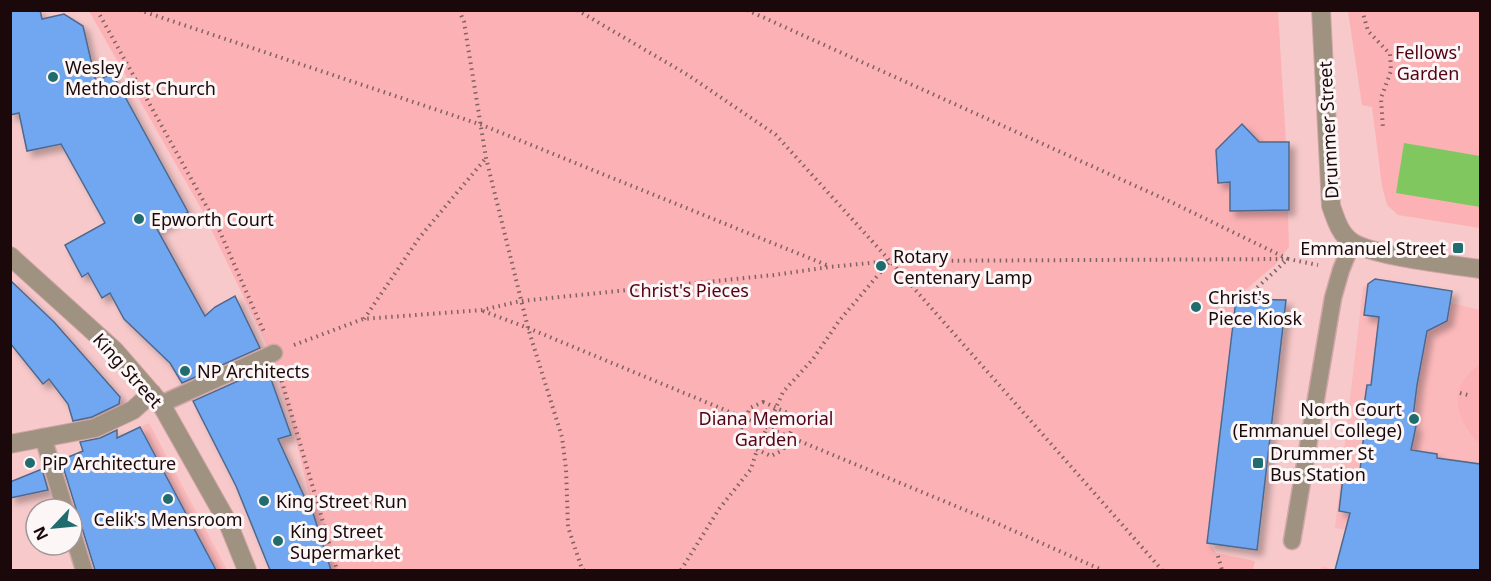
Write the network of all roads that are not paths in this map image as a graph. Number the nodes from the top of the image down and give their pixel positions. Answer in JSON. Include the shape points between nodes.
{"nodes":[{"id":1,"x":1320,"y":10,"type":"edge"},
{"id":2,"x":1352,"y":243,"type":"junction"},
{"id":3,"x":10,"y":256,"type":"edge"},
{"id":4,"x":1480,"y":269,"type":"edge"},
{"id":5,"x":273,"y":353,"type":"road end"},
{"id":6,"x":156,"y":399,"type":"junction"},
{"id":7,"x":43,"y":437,"type":"junction"},
{"id":8,"x":10,"y":444,"type":"edge"},
{"id":9,"x":61,"y":497,"type":"edge"},
{"id":10,"x":1292,"y":541,"type":"dead end"},
{"id":11,"x":247,"y":570,"type":"edge"}],
"edges":[{"from":1,"to":2,"type":"street","name":"Drummer Street","via":[[1331,206],[1340,229]]},
{"from":2,"to":4,"type":"street","via":[[1375,251]]},
{"from":2,"to":10,"type":"lane","via":[[1333,298]]},
{"from":3,"to":6,"type":"street","name":"King Street","via":[[115,351]]},
{"from":5,"to":6,"type":"lane"},
{"from":6,"to":7,"type":"street","via":[[95,428]]},
{"from":6,"to":11,"type":"street","name":"King Street","via":[[228,523]]},
{"from":7,"to":8,"type":"street"},
{"from":7,"to":9,"type":"lane"}]}
